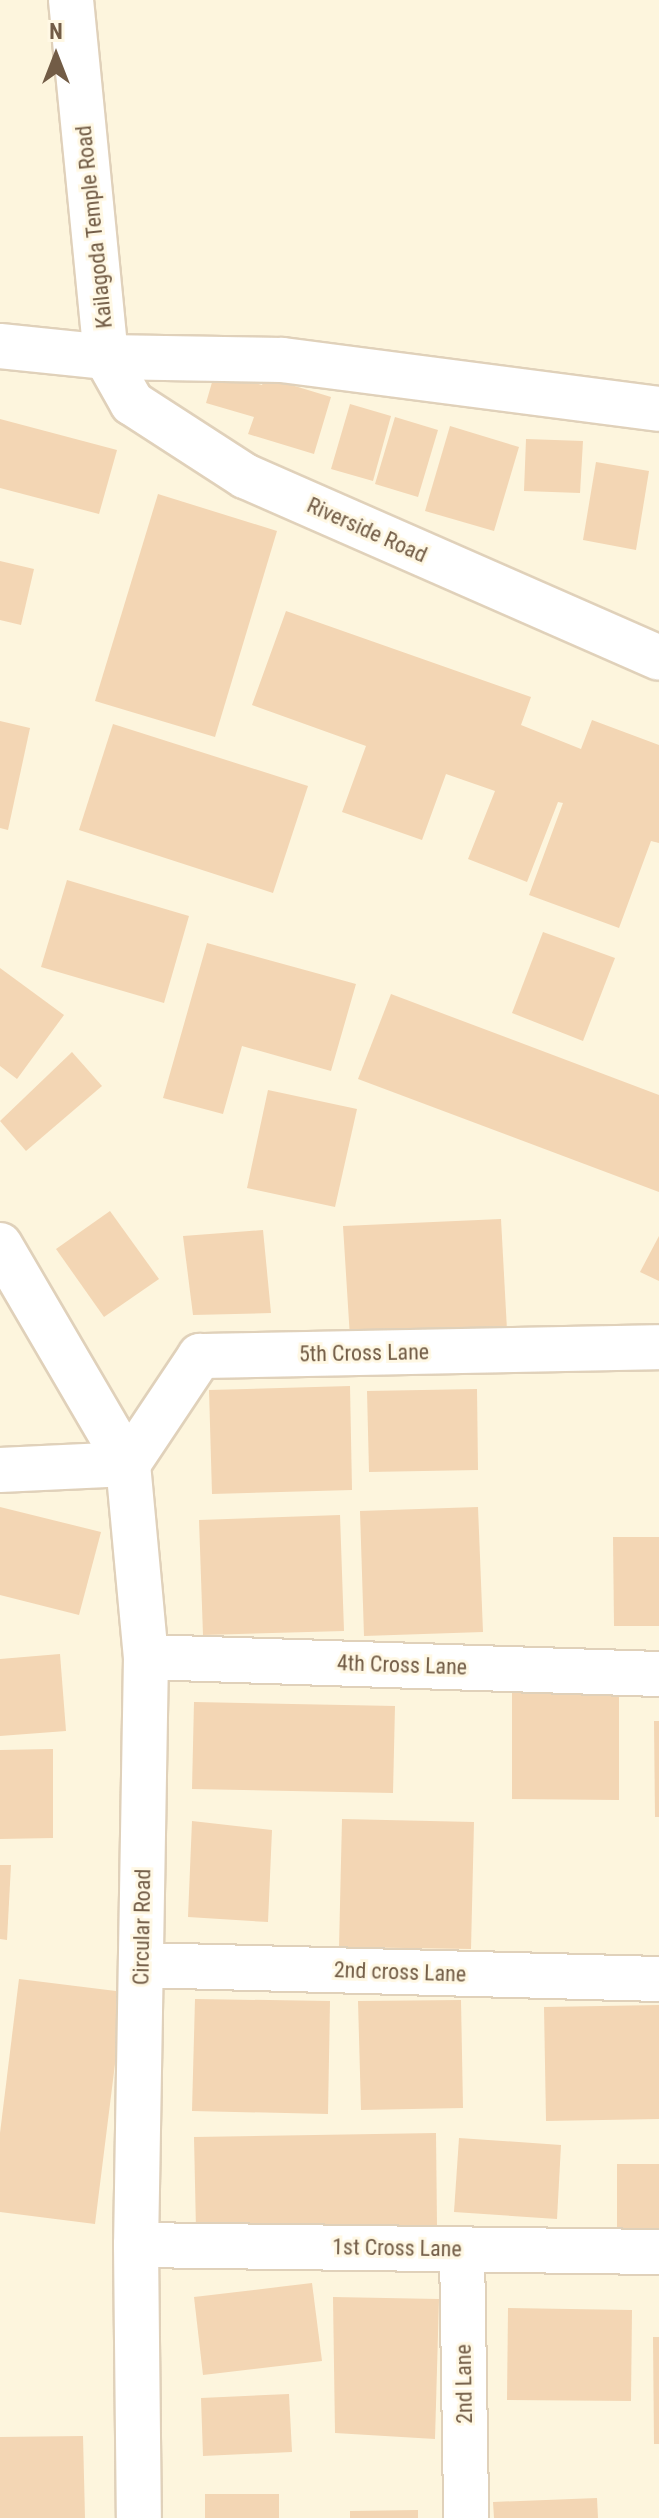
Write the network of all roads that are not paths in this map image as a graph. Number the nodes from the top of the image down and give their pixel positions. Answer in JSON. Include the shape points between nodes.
{"nodes":[{"id":1,"x":71,"y":0,"type":"edge"},
{"id":2,"x":0,"y":346,"type":"edge"},
{"id":3,"x":106,"y":357,"type":"junction"},
{"id":4,"x":659,"y":409,"type":"edge"},
{"id":5,"x":659,"y":658,"type":"edge"},
{"id":6,"x":0,"y":1245,"type":"edge"},
{"id":7,"x":659,"y":1347,"type":"edge"},
{"id":8,"x":128,"y":1464,"type":"junction"},
{"id":9,"x":0,"y":1470,"type":"edge"},
{"id":10,"x":146,"y":1657,"type":"junction"},
{"id":11,"x":659,"y":1674,"type":"edge"},
{"id":12,"x":142,"y":1965,"type":"junction"},
{"id":13,"x":659,"y":1979,"type":"edge"},
{"id":14,"x":136,"y":2245,"type":"junction"},
{"id":15,"x":462,"y":2250,"type":"junction"},
{"id":16,"x":659,"y":2252,"type":"edge"},
{"id":17,"x":139,"y":2518,"type":"edge"},
{"id":18,"x":466,"y":2518,"type":"edge"}],
"edges":[{"from":1,"to":3,"type":"street","name":"Kailagoda Temple Road"},
{"from":2,"to":3,"type":"street"},
{"from":3,"to":4,"type":"street","via":[[282,360]]},
{"from":3,"to":5,"type":"street","name":"Riverside Road","via":[[132,403],[245,476]]},
{"from":6,"to":8,"type":"street"},
{"from":7,"to":8,"type":"street","name":"5th Cross Lane","via":[[200,1356]]},
{"from":8,"to":9,"type":"street"},
{"from":8,"to":10,"type":"street","name":"Circular Road"},
{"from":10,"to":11,"type":"street","name":"4th Cross Lane"},
{"from":10,"to":12,"type":"street","name":"Circular Road"},
{"from":12,"to":13,"type":"street","name":"2nd cross Lane"},
{"from":12,"to":14,"type":"street","name":"Circular Road"},
{"from":14,"to":15,"type":"street","name":"1st Cross Lane"},
{"from":14,"to":17,"type":"street","name":"Circular Road"},
{"from":15,"to":16,"type":"street","name":"1st Cross Lane"},
{"from":15,"to":18,"type":"street","name":"2nd Lane"}]}
